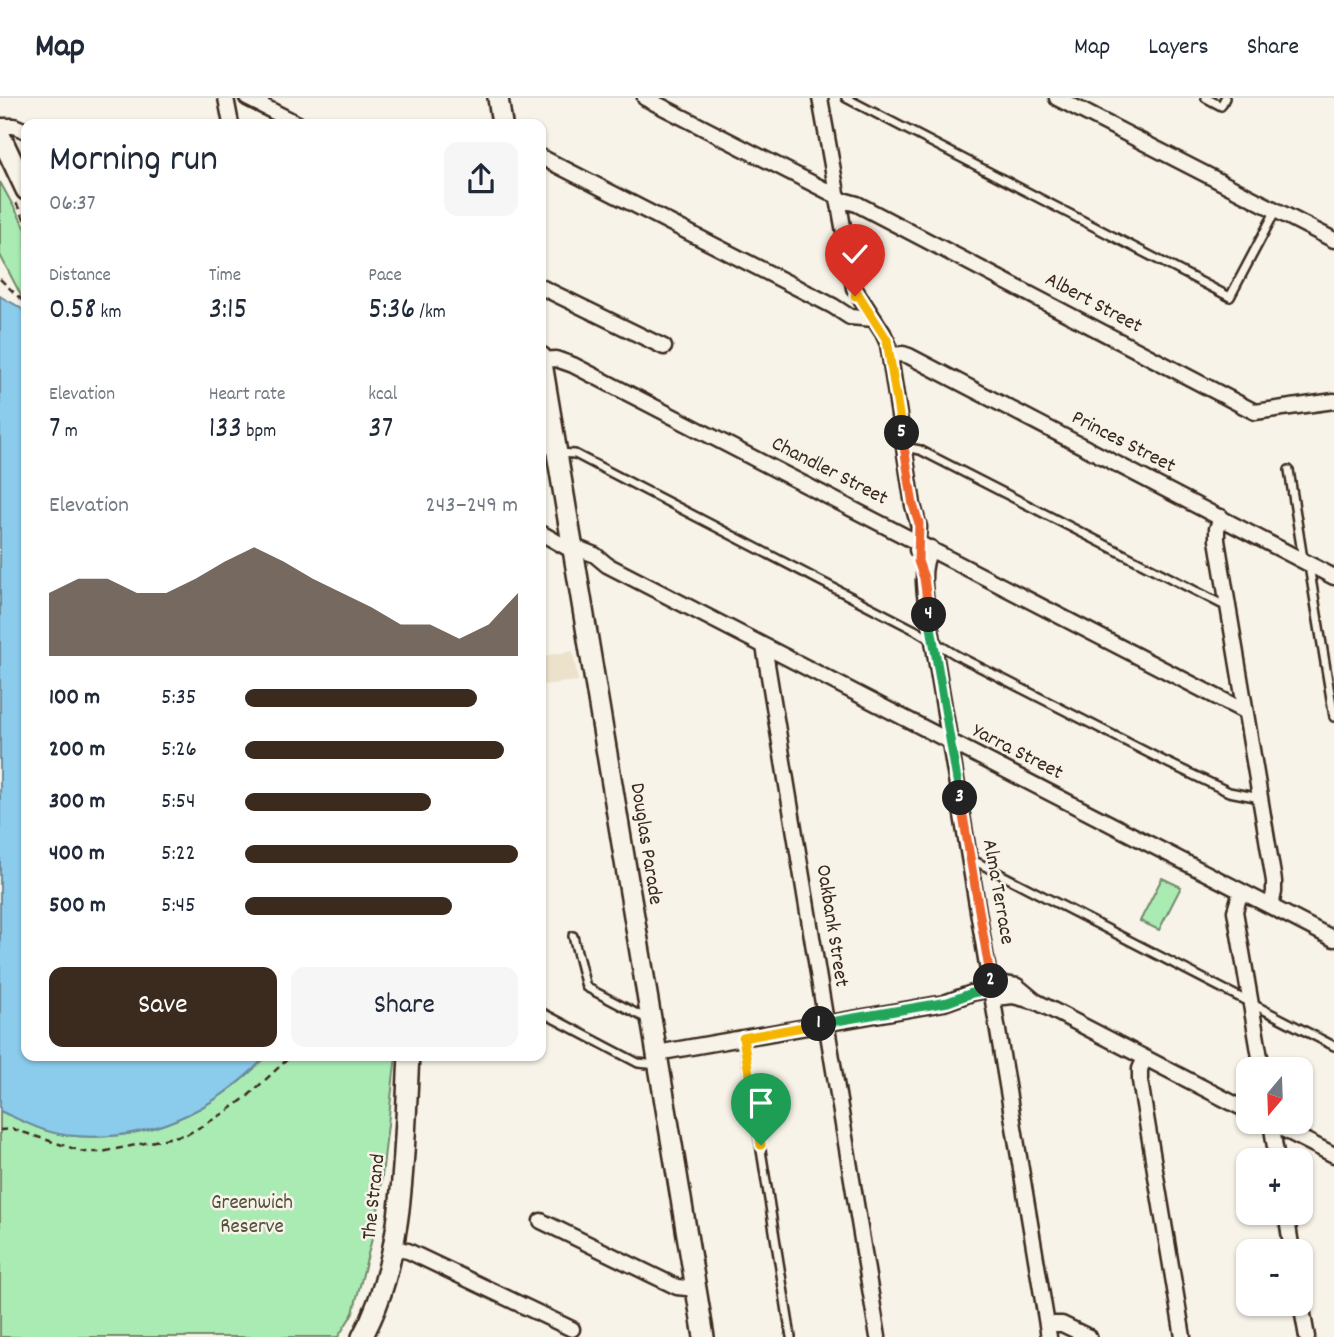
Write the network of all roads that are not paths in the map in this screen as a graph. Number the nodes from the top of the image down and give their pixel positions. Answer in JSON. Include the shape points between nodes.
{"nodes":[{"id":1,"x":226,"y":98,"type":"edge"},
{"id":2,"x":247,"y":98,"type":"edge"},
{"id":3,"x":498,"y":98,"type":"edge"},
{"id":4,"x":645,"y":98,"type":"edge"},
{"id":5,"x":820,"y":98,"type":"edge"},
{"id":6,"x":846,"y":98,"type":"edge"},
{"id":7,"x":1057,"y":98,"type":"edge"},
{"id":8,"x":1206,"y":98,"type":"edge"},
{"id":9,"x":1225,"y":98,"type":"edge"},
{"id":10,"x":230,"y":119,"type":"edge"},
{"id":11,"x":288,"y":119,"type":"edge"},
{"id":12,"x":501,"y":119,"type":"edge"},
{"id":13,"x":0,"y":126,"type":"edge"},
{"id":14,"x":21,"y":129,"type":"edge"},
{"id":15,"x":0,"y":135,"type":"edge"},
{"id":16,"x":546,"y":160,"type":"edge"},
{"id":17,"x":21,"y":179,"type":"edge"},
{"id":18,"x":839,"y":198,"type":"junction"},
{"id":19,"x":1276,"y":210,"type":"junction"},
{"id":20,"x":1334,"y":240,"type":"edge"},
{"id":21,"x":546,"y":288,"type":"edge"},
{"id":22,"x":856,"y":291,"type":"junction"},
{"id":23,"x":833,"y":306,"type":"junction"},
{"id":24,"x":874,"y":319,"type":"junction"},
{"id":25,"x":664,"y":347,"type":"dead end"},
{"id":26,"x":890,"y":355,"type":"junction"},
{"id":27,"x":546,"y":358,"type":"edge"},
{"id":28,"x":546,"y":401,"type":"edge"},
{"id":29,"x":1334,"y":401,"type":"edge"},
{"id":30,"x":904,"y":447,"type":"junction"},
{"id":31,"x":557,"y":453,"type":"junction"},
{"id":32,"x":1289,"y":470,"type":"dead end"},
{"id":33,"x":1222,"y":517,"type":"junction"},
{"id":34,"x":568,"y":522,"type":"junction"},
{"id":35,"x":546,"y":530,"type":"edge"},
{"id":36,"x":546,"y":535,"type":"edge"},
{"id":37,"x":919,"y":542,"type":"junction"},
{"id":38,"x":574,"y":555,"type":"junction"},
{"id":39,"x":1306,"y":562,"type":"junction"},
{"id":40,"x":607,"y":565,"type":"junction"},
{"id":41,"x":1334,"y":576,"type":"edge"},
{"id":42,"x":1229,"y":608,"type":"junction"},
{"id":43,"x":933,"y":641,"type":"junction"},
{"id":44,"x":764,"y":646,"type":"junction"},
{"id":45,"x":1244,"y":710,"type":"junction"},
{"id":46,"x":1334,"y":717,"type":"edge"},
{"id":47,"x":950,"y":741,"type":"junction"},
{"id":48,"x":1260,"y":798,"type":"junction"},
{"id":49,"x":971,"y":859,"type":"junction"},
{"id":50,"x":1241,"y":891,"type":"junction"},
{"id":51,"x":1271,"y":906,"type":"junction"},
{"id":52,"x":573,"y":936,"type":"dead end"},
{"id":53,"x":1334,"y":939,"type":"edge"},
{"id":54,"x":993,"y":992,"type":"junction"},
{"id":55,"x":1250,"y":1004,"type":"junction"},
{"id":56,"x":546,"y":1015,"type":"edge"},
{"id":57,"x":651,"y":1021,"type":"junction"},
{"id":58,"x":826,"y":1023,"type":"junction"},
{"id":59,"x":743,"y":1038,"type":"junction"},
{"id":60,"x":1334,"y":1046,"type":"edge"},
{"id":61,"x":1260,"y":1057,"type":"edge"},
{"id":62,"x":1145,"y":1058,"type":"junction"},
{"id":63,"x":658,"y":1059,"type":"junction"},
{"id":64,"x":409,"y":1061,"type":"edge"},
{"id":65,"x":1236,"y":1105,"type":"edge"},
{"id":66,"x":1293,"y":1134,"type":"edge"},
{"id":67,"x":1334,"y":1155,"type":"edge"},
{"id":68,"x":541,"y":1221,"type":"dead end"},
{"id":69,"x":392,"y":1248,"type":"junction"},
{"id":70,"x":696,"y":1289,"type":"junction"},
{"id":71,"x":1303,"y":1316,"type":"edge"},
{"id":72,"x":572,"y":1329,"type":"dead end"},
{"id":73,"x":1048,"y":1331,"type":"edge"},
{"id":74,"x":362,"y":1337,"type":"edge"},
{"id":75,"x":704,"y":1337,"type":"edge"},
{"id":76,"x":792,"y":1337,"type":"edge"},
{"id":77,"x":877,"y":1337,"type":"edge"},
{"id":78,"x":1089,"y":1337,"type":"edge"},
{"id":79,"x":1183,"y":1337,"type":"edge"},
{"id":80,"x":1307,"y":1337,"type":"edge"}],
"edges":[{"from":1,"to":10,"type":"street"},
{"from":2,"to":11,"type":"street"},
{"from":3,"to":12,"type":"street"},
{"from":4,"to":18,"type":"street","name":"Albert Street"},
{"from":5,"to":18,"type":"street"},
{"from":6,"to":19,"type":"lane","via":[[1230,297]]},
{"from":7,"to":19,"type":"street"},
{"from":8,"to":9,"type":"lane","via":[[1221,106]]},
{"from":13,"to":14,"type":"street"},
{"from":15,"to":17,"type":"street"},
{"from":16,"to":23,"type":"street"},
{"from":18,"to":22,"type":"street"},
{"from":18,"to":29,"type":"street","name":"Albert Street","via":[[1255,412]]},
{"from":19,"to":20,"type":"street"},
{"from":21,"to":25,"type":"street"},
{"from":22,"to":23,"type":"street","via":[[849,307]]},
{"from":22,"to":24,"type":"street","name":"Alma Terrace"},
{"from":23,"to":24,"type":"street","via":[[848,316]]},
{"from":24,"to":26,"type":"street","name":"Alma Terrace","via":[[885,335]]},
{"from":26,"to":30,"type":"street","name":"Alma Terrace"},
{"from":26,"to":33,"type":"street","name":"Princes Street","via":[[909,356]]},
{"from":27,"to":37,"type":"street","name":"Chandler Street","via":[[573,365]]},
{"from":28,"to":31,"type":"street","name":"Douglas Parade"},
{"from":30,"to":37,"type":"street","name":"Alma Terrace"},
{"from":30,"to":42,"type":"lane","via":[[918,449]]},
{"from":31,"to":34,"type":"street","name":"Douglas Parade"},
{"from":31,"to":43,"type":"lane","via":[[575,454]]},
{"from":32,"to":39,"type":"lane"},
{"from":33,"to":39,"type":"street","name":"Princes Street"},
{"from":33,"to":42,"type":"street","via":[[1217,540]]},
{"from":34,"to":35,"type":"street","name":"Yarra Street"},
{"from":34,"to":38,"type":"street","name":"Douglas Parade"},
{"from":36,"to":38,"type":"street","name":"Yarra Street"},
{"from":37,"to":43,"type":"street","name":"Alma Terrace","via":[[918,561]]},
{"from":37,"to":45,"type":"street","name":"Chandler Street"},
{"from":38,"to":40,"type":"street"},
{"from":38,"to":40,"type":"street","name":"Yarra Street","via":[[595,555]]},
{"from":38,"to":57,"type":"street","name":"Douglas Parade"},
{"from":39,"to":41,"type":"street","name":"Princes Street"},
{"from":39,"to":46,"type":"lane"},
{"from":40,"to":44,"type":"street","name":"Yarra Street"},
{"from":42,"to":45,"type":"street"},
{"from":43,"to":47,"type":"street","name":"Alma Terrace"},
{"from":43,"to":48,"type":"lane","via":[[1229,792]]},
{"from":44,"to":47,"type":"street","name":"Yarra Street"},
{"from":44,"to":58,"type":"street","name":"Oakbank Street"},
{"from":45,"to":48,"type":"street"},
{"from":47,"to":49,"type":"street","name":"Alma Terrace"},
{"from":47,"to":50,"type":"street","name":"Yarra Street"},
{"from":48,"to":51,"type":"street","via":[[1274,881]]},
{"from":49,"to":54,"type":"street","name":"Alma Terrace"},
{"from":49,"to":55,"type":"lane"},
{"from":50,"to":51,"type":"street","name":"Yarra Street"},
{"from":50,"to":55,"type":"street","via":[[1235,909]]},
{"from":51,"to":53,"type":"street","name":"Yarra Street"},
{"from":52,"to":57,"type":"lane","via":[[586,986]]},
{"from":54,"to":58,"type":"street"},
{"from":54,"to":62,"type":"street","via":[[1038,1003]]},
{"from":54,"to":73,"type":"street","name":"Alma Terrace"},
{"from":55,"to":60,"type":"lane"},
{"from":55,"to":61,"type":"street"},
{"from":56,"to":63,"type":"lane","via":[[638,1063]]},
{"from":57,"to":63,"type":"street","name":"Douglas Parade"},
{"from":58,"to":59,"type":"street"},
{"from":58,"to":77,"type":"street","name":"Oakbank Street"},
{"from":59,"to":63,"type":"street"},
{"from":59,"to":76,"type":"lane"},
{"from":62,"to":65,"type":"street"},
{"from":62,"to":79,"type":"street","via":[[1139,1077]]},
{"from":63,"to":70,"type":"street","name":"Douglas Parade"},
{"from":64,"to":69,"type":"street","name":"The Strand"},
{"from":66,"to":67,"type":"street"},
{"from":68,"to":70,"type":"street","via":[[677,1287]]},
{"from":69,"to":72,"type":"street","via":[[408,1251]]},
{"from":69,"to":74,"type":"street","name":"The Strand","via":[[386,1284]]},
{"from":70,"to":75,"type":"street","name":"Douglas Parade"},
{"from":71,"to":80,"type":"street"},
{"from":73,"to":78,"type":"street","via":[[1062,1324]]}]}
